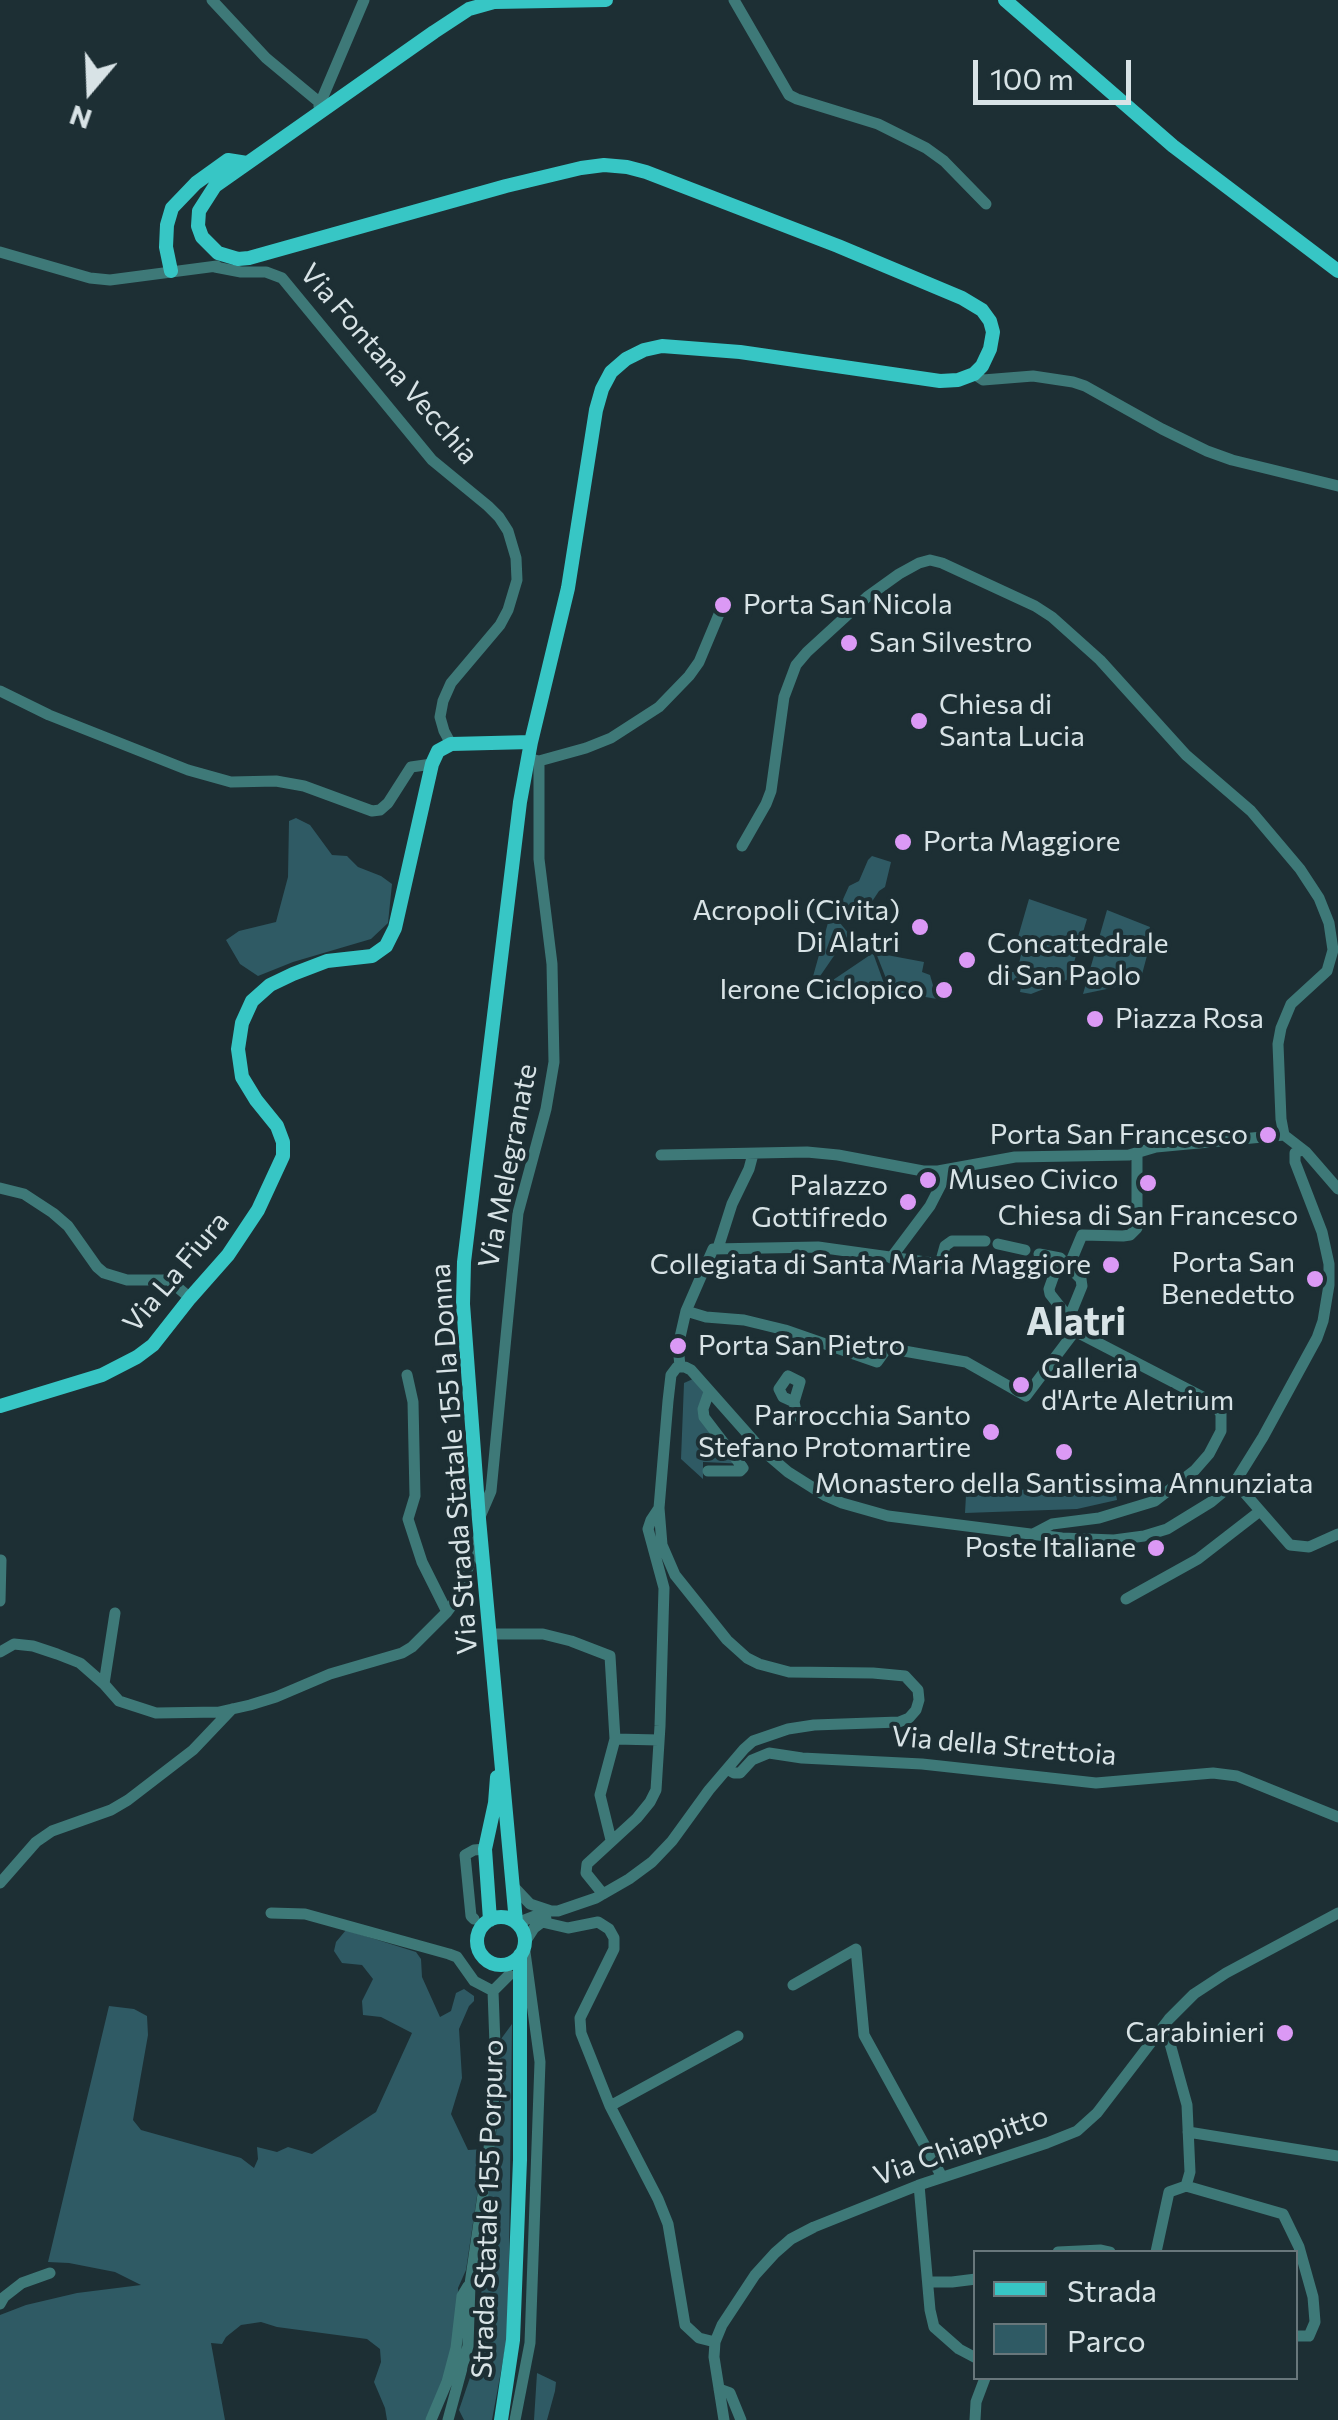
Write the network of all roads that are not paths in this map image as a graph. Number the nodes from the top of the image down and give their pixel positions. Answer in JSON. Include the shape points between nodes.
{"nodes":[{"id":1,"x":212,"y":0,"type":"edge"},
{"id":2,"x":364,"y":0,"type":"edge"},
{"id":3,"x":606,"y":0,"type":"edge"},
{"id":4,"x":734,"y":0,"type":"edge"},
{"id":5,"x":1005,"y":0,"type":"edge"},
{"id":6,"x":319,"y":109,"type":"junction"},
{"id":7,"x":247,"y":163,"type":"junction"},
{"id":8,"x":986,"y":204,"type":"dead end"},
{"id":9,"x":0,"y":252,"type":"edge"},
{"id":10,"x":229,"y":258,"type":"junction"},
{"id":11,"x":215,"y":267,"type":"junction"},
{"id":12,"x":171,"y":271,"type":"junction"},
{"id":13,"x":1338,"y":271,"type":"edge"},
{"id":14,"x":974,"y":374,"type":"junction"},
{"id":15,"x":1338,"y":486,"type":"edge"},
{"id":16,"x":722,"y":607,"type":"dead end"},
{"id":17,"x":0,"y":691,"type":"edge"},
{"id":18,"x":531,"y":742,"type":"junction"},
{"id":19,"x":452,"y":744,"type":"junction"},
{"id":20,"x":533,"y":759,"type":"junction"},
{"id":21,"x":432,"y":764,"type":"junction"},
{"id":22,"x":742,"y":846,"type":"dead end"},
{"id":23,"x":1284,"y":1135,"type":"junction"},
{"id":24,"x":1302,"y":1150,"type":"junction"},
{"id":25,"x":1136,"y":1153,"type":"junction"},
{"id":26,"x":662,"y":1154,"type":"dead end"},
{"id":27,"x":753,"y":1154,"type":"junction"},
{"id":28,"x":948,"y":1172,"type":"junction"},
{"id":29,"x":1335,"y":1186,"type":"edge"},
{"id":30,"x":0,"y":1188,"type":"edge"},
{"id":31,"x":718,"y":1248,"type":"junction"},
{"id":32,"x":1025,"y":1250,"type":"dead end"},
{"id":33,"x":1039,"y":1254,"type":"dead end"},
{"id":34,"x":891,"y":1258,"type":"junction"},
{"id":35,"x":1064,"y":1262,"type":"junction"},
{"id":36,"x":1334,"y":1281,"type":"edge"},
{"id":37,"x":190,"y":1298,"type":"junction"},
{"id":38,"x":686,"y":1312,"type":"junction"},
{"id":39,"x":1069,"y":1318,"type":"junction"},
{"id":40,"x":1075,"y":1330,"type":"junction"},
{"id":41,"x":680,"y":1366,"type":"junction"},
{"id":42,"x":407,"y":1375,"type":"dead end"},
{"id":43,"x":709,"y":1392,"type":"junction"},
{"id":44,"x":0,"y":1406,"type":"edge"},
{"id":45,"x":708,"y":1471,"type":"dead end"},
{"id":46,"x":1234,"y":1482,"type":"junction"},
{"id":47,"x":659,"y":1508,"type":"junction"},
{"id":48,"x":1260,"y":1512,"type":"junction"},
{"id":49,"x":1060,"y":1523,"type":"junction"},
{"id":50,"x":480,"y":1526,"type":"junction"},
{"id":51,"x":1034,"y":1534,"type":"junction"},
{"id":52,"x":1338,"y":1534,"type":"edge"},
{"id":53,"x":1060,"y":1538,"type":"junction"},
{"id":54,"x":1,"y":1560,"type":"edge"},
{"id":55,"x":1126,"y":1599,"type":"dead end"},
{"id":56,"x":0,"y":1601,"type":"edge"},
{"id":57,"x":447,"y":1612,"type":"junction"},
{"id":58,"x":116,"y":1614,"type":"dead end"},
{"id":59,"x":490,"y":1634,"type":"junction"},
{"id":60,"x":0,"y":1652,"type":"edge"},
{"id":61,"x":104,"y":1684,"type":"junction"},
{"id":62,"x":232,"y":1709,"type":"junction"},
{"id":63,"x":615,"y":1739,"type":"junction"},
{"id":64,"x":660,"y":1740,"type":"junction"},
{"id":65,"x":727,"y":1768,"type":"junction"},
{"id":66,"x":500,"y":1804,"type":"junction"},
{"id":67,"x":1338,"y":1817,"type":"edge"},
{"id":68,"x":611,"y":1840,"type":"junction"},
{"id":69,"x":485,"y":1849,"type":"junction"},
{"id":70,"x":510,"y":1850,"type":"junction"},
{"id":71,"x":0,"y":1883,"type":"edge"},
{"id":72,"x":514,"y":1887,"type":"junction"},
{"id":73,"x":602,"y":1894,"type":"junction"},
{"id":74,"x":271,"y":1913,"type":"dead end"},
{"id":75,"x":1338,"y":1913,"type":"edge"},
{"id":76,"x":549,"y":1915,"type":"junction"},
{"id":77,"x":482,"y":1920,"type":"junction"},
{"id":78,"x":517,"y":1923,"type":"junction"},
{"id":79,"x":523,"y":1947,"type":"junction"},
{"id":80,"x":496,"y":1964,"type":"junction"},
{"id":81,"x":509,"y":1975,"type":"junction"},
{"id":82,"x":793,"y":1985,"type":"dead end"},
{"id":83,"x":493,"y":1991,"type":"junction"},
{"id":84,"x":520,"y":2000,"type":"junction"},
{"id":85,"x":1161,"y":2030,"type":"junction"},
{"id":86,"x":738,"y":2036,"type":"dead end"},
{"id":87,"x":610,"y":2106,"type":"junction"},
{"id":88,"x":1188,"y":2132,"type":"junction"},
{"id":89,"x":1338,"y":2156,"type":"edge"},
{"id":90,"x":942,"y":2178,"type":"junction"},
{"id":91,"x":919,"y":2185,"type":"junction"},
{"id":92,"x":1186,"y":2186,"type":"junction"},
{"id":93,"x":1156,"y":2250,"type":"edge"},
{"id":94,"x":50,"y":2273,"type":"dead end"},
{"id":95,"x":973,"y":2279,"type":"edge"},
{"id":96,"x":929,"y":2282,"type":"junction"},
{"id":97,"x":470,"y":2284,"type":"junction"},
{"id":98,"x":0,"y":2304,"type":"edge"},
{"id":99,"x":1298,"y":2336,"type":"edge"},
{"id":100,"x":716,"y":2342,"type":"junction"},
{"id":101,"x":973,"y":2356,"type":"edge"},
{"id":102,"x":984,"y":2380,"type":"edge"},
{"id":103,"x":719,"y":2388,"type":"junction"},
{"id":104,"x":430,"y":2420,"type":"edge"},
{"id":105,"x":448,"y":2420,"type":"edge"},
{"id":106,"x":501,"y":2420,"type":"edge"},
{"id":107,"x":515,"y":2420,"type":"edge"},
{"id":108,"x":724,"y":2420,"type":"edge"},
{"id":109,"x":742,"y":2420,"type":"edge"},
{"id":110,"x":975,"y":2420,"type":"edge"}],
"edges":[{"from":1,"to":6,"type":"street"},
{"from":2,"to":6,"type":"street"},
{"from":3,"to":6,"type":"main road","via":[[494,2],[470,9]]},
{"from":4,"to":8,"type":"street","via":[[789,95],[878,124],[926,148]]},
{"from":5,"to":13,"type":"main road","via":[[1173,146]]},
{"from":6,"to":7,"type":"main road"},
{"from":7,"to":10,"type":"main road","via":[[216,186],[199,211],[202,237]]},
{"from":7,"to":12,"type":"main road","via":[[228,160],[172,208],[166,246]]},
{"from":9,"to":12,"type":"street","name":"Via Fontana Vecchia","via":[[90,278]]},
{"from":10,"to":11,"type":"street"},
{"from":10,"to":14,"type":"main road","via":[[249,258],[562,172],[626,167],[962,298],[982,310],[993,332]]},
{"from":11,"to":12,"type":"street","name":"Via Fontana Vecchia"},
{"from":11,"to":19,"type":"street","name":"Via Fontana Vecchia","via":[[282,278],[432,460],[488,506],[508,532],[517,580],[500,625],[443,701],[440,718]]},
{"from":14,"to":15,"type":"street","via":[[983,380],[1033,376],[1073,382],[1207,451]]},
{"from":14,"to":18,"type":"main road","name":"Via Strada Statale 155 la Donna","via":[[940,380],[686,346],[662,346],[626,359],[612,372],[596,410],[568,588]]},
{"from":16,"to":20,"type":"street","via":[[699,662],[659,707],[611,738]]},
{"from":17,"to":21,"type":"street","via":[[188,770],[231,782],[304,786],[372,811],[388,804],[411,767]]},
{"from":18,"to":19,"type":"main road"},
{"from":18,"to":20,"type":"main road","name":"Via Strada Statale 155 la Donna"},
{"from":19,"to":21,"type":"main road"},
{"from":20,"to":50,"type":"main road","name":"Via Strada Statale 155 la Donna","via":[[520,802],[464,1262]]},
{"from":20,"to":50,"type":"street","name":"Via Melegranate","via":[[556,1046],[518,1213],[490,1492]]},
{"from":21,"to":37,"type":"main road","name":"Via La Fiura","via":[[396,928],[386,946],[372,956],[293,974],[252,1000],[238,1048],[242,1077],[278,1126],[282,1156],[258,1210]]},
{"from":22,"to":23,"type":"street","via":[[770,792],[784,697],[796,665],[867,597],[923,561],[936,561],[1035,606],[1100,660],[1186,755],[1251,811],[1320,898],[1333,950],[1327,971],[1285,1014],[1278,1044]]},
{"from":23,"to":24,"type":"street"},
{"from":23,"to":25,"type":"street"},
{"from":24,"to":29,"type":"street"},
{"from":24,"to":36,"type":"street","via":[[1295,1162]]},
{"from":25,"to":28,"type":"street","via":[[1015,1157]]},
{"from":25,"to":35,"type":"street","via":[[1135,1230],[1123,1236],[1082,1234]]},
{"from":26,"to":27,"type":"street"},
{"from":27,"to":28,"type":"street","via":[[807,1152]]},
{"from":27,"to":31,"type":"street"},
{"from":28,"to":34,"type":"street"},
{"from":30,"to":37,"type":"street","via":[[54,1213],[104,1273],[168,1280]]},
{"from":31,"to":34,"type":"street","via":[[818,1247]]},
{"from":31,"to":38,"type":"street"},
{"from":32,"to":34,"type":"street","via":[[952,1241],[940,1264]]},
{"from":33,"to":35,"type":"street"},
{"from":35,"to":39,"type":"street","via":[[1082,1282]]},
{"from":35,"to":39,"type":"street","via":[[1049,1290]]},
{"from":36,"to":46,"type":"street","via":[[1317,1338]]},
{"from":37,"to":44,"type":"main road","name":"Via La Fiura","via":[[136,1357],[102,1375]]},
{"from":38,"to":40,"type":"street","via":[[785,1330],[877,1362],[887,1348],[966,1362],[1026,1396]]},
{"from":38,"to":41,"type":"street"},
{"from":39,"to":40,"type":"street"},
{"from":40,"to":49,"type":"street","via":[[1214,1402],[1223,1424],[1194,1470],[1155,1501]]},
{"from":41,"to":43,"type":"street"},
{"from":41,"to":47,"type":"street","via":[[671,1375]]},
{"from":42,"to":57,"type":"street","via":[[414,1496],[408,1519]]},
{"from":43,"to":45,"type":"street","via":[[704,1417],[742,1468]]},
{"from":43,"to":51,"type":"street","via":[[761,1449],[826,1496],[888,1516]]},
{"from":46,"to":48,"type":"street"},
{"from":46,"to":53,"type":"street","via":[[1167,1529],[1114,1540]]},
{"from":47,"to":64,"type":"street","via":[[648,1529],[664,1588]]},
{"from":47,"to":65,"type":"street","via":[[662,1544],[675,1575],[747,1658],[789,1672],[904,1676],[918,1690],[909,1718],[788,1729],[753,1741]]},
{"from":48,"to":52,"type":"street","via":[[1290,1545],[1309,1547]]},
{"from":48,"to":55,"type":"street","via":[[1198,1560]]},
{"from":49,"to":51,"type":"street"},
{"from":49,"to":53,"type":"street"},
{"from":50,"to":57,"type":"street","name":"Via Melegranate","via":[[464,1584]]},
{"from":50,"to":59,"type":"main road","name":"Via Strada Statale 155 la Donna"},
{"from":51,"to":53,"type":"street"},
{"from":54,"to":56,"type":"street"},
{"from":57,"to":62,"type":"street","name":"Via Melegranate","via":[[402,1653]]},
{"from":58,"to":61,"type":"street"},
{"from":59,"to":63,"type":"street","via":[[543,1634],[610,1656]]},
{"from":59,"to":66,"type":"main road","name":"Via Strada Statale 155 la Donna"},
{"from":60,"to":61,"type":"street","name":"Via Melegranate","via":[[14,1644],[33,1646],[80,1663]]},
{"from":61,"to":62,"type":"street","name":"Via Melegranate","via":[[119,1701],[156,1713]]},
{"from":62,"to":71,"type":"street","via":[[168,1771],[110,1810],[52,1831]]},
{"from":63,"to":64,"type":"street"},
{"from":63,"to":68,"type":"street","via":[[600,1796]]},
{"from":64,"to":68,"type":"street","via":[[656,1790]]},
{"from":65,"to":67,"type":"street","name":"Via della Strettoia","via":[[740,1772],[769,1753],[1096,1783],[1213,1774],[1237,1776]]},
{"from":65,"to":73,"type":"street","via":[[652,1862]]},
{"from":66,"to":69,"type":"main road"},
{"from":66,"to":70,"type":"main road"},
{"from":68,"to":73,"type":"street","via":[[586,1873]]},
{"from":69,"to":70,"type":"main road"},
{"from":69,"to":77,"type":"main road"},
{"from":70,"to":72,"type":"main road"},
{"from":72,"to":76,"type":"street"},
{"from":72,"to":78,"type":"main road"},
{"from":73,"to":76,"type":"street"},
{"from":74,"to":83,"type":"street","via":[[305,1914],[449,1954],[474,1982]]},
{"from":75,"to":85,"type":"street","name":"Via Chiappitto","via":[[1194,1994]]},
{"from":76,"to":78,"type":"street"},
{"from":76,"to":79,"type":"street"},
{"from":76,"to":87,"type":"street","via":[[568,1928],[598,1922],[614,1938],[580,2018]]},
{"from":77,"to":78,"type":"main road"},
{"from":77,"to":80,"type":"main road","via":[[478,1944]]},
{"from":78,"to":79,"type":"main road"},
{"from":79,"to":80,"type":"main road","via":[[512,1962]]},
{"from":79,"to":84,"type":"main road","name":"Strada Statale 155 Porpuro"},
{"from":79,"to":107,"type":"street","via":[[540,2062],[530,2342]]},
{"from":80,"to":81,"type":"main road"},
{"from":81,"to":83,"type":"street"},
{"from":81,"to":84,"type":"main road"},
{"from":82,"to":90,"type":"street","via":[[856,1950],[864,2035]]},
{"from":83,"to":97,"type":"street","via":[[496,2072]]},
{"from":84,"to":106,"type":"main road","name":"Strada Statale 155 Porpuro","via":[[514,2322]]},
{"from":85,"to":88,"type":"street","via":[[1178,2069]]},
{"from":85,"to":90,"type":"street","name":"Via Chiappitto","via":[[1077,2131]]},
{"from":86,"to":87,"type":"street"},
{"from":87,"to":100,"type":"street","via":[[668,2224],[685,2325]]},
{"from":88,"to":89,"type":"street"},
{"from":88,"to":92,"type":"street"},
{"from":90,"to":91,"type":"street","name":"Via Chiappitto"},
{"from":91,"to":96,"type":"street"},
{"from":91,"to":100,"type":"street","name":"Via Chiappitto","via":[[792,2239],[755,2275]]},
{"from":92,"to":93,"type":"street","via":[[1169,2192]]},
{"from":92,"to":99,"type":"street","via":[[1283,2214],[1313,2297],[1315,2322],[1309,2336]]},
{"from":94,"to":98,"type":"street","via":[[22,2283]]},
{"from":95,"to":96,"type":"street"},
{"from":96,"to":101,"type":"street","via":[[934,2327]]},
{"from":97,"to":104,"type":"street","via":[[462,2296],[447,2382]]},
{"from":97,"to":105,"type":"street","via":[[468,2346]]},
{"from":100,"to":103,"type":"street"},
{"from":102,"to":110,"type":"street"},
{"from":103,"to":108,"type":"street"},
{"from":103,"to":109,"type":"street","via":[[730,2393]]}]}
